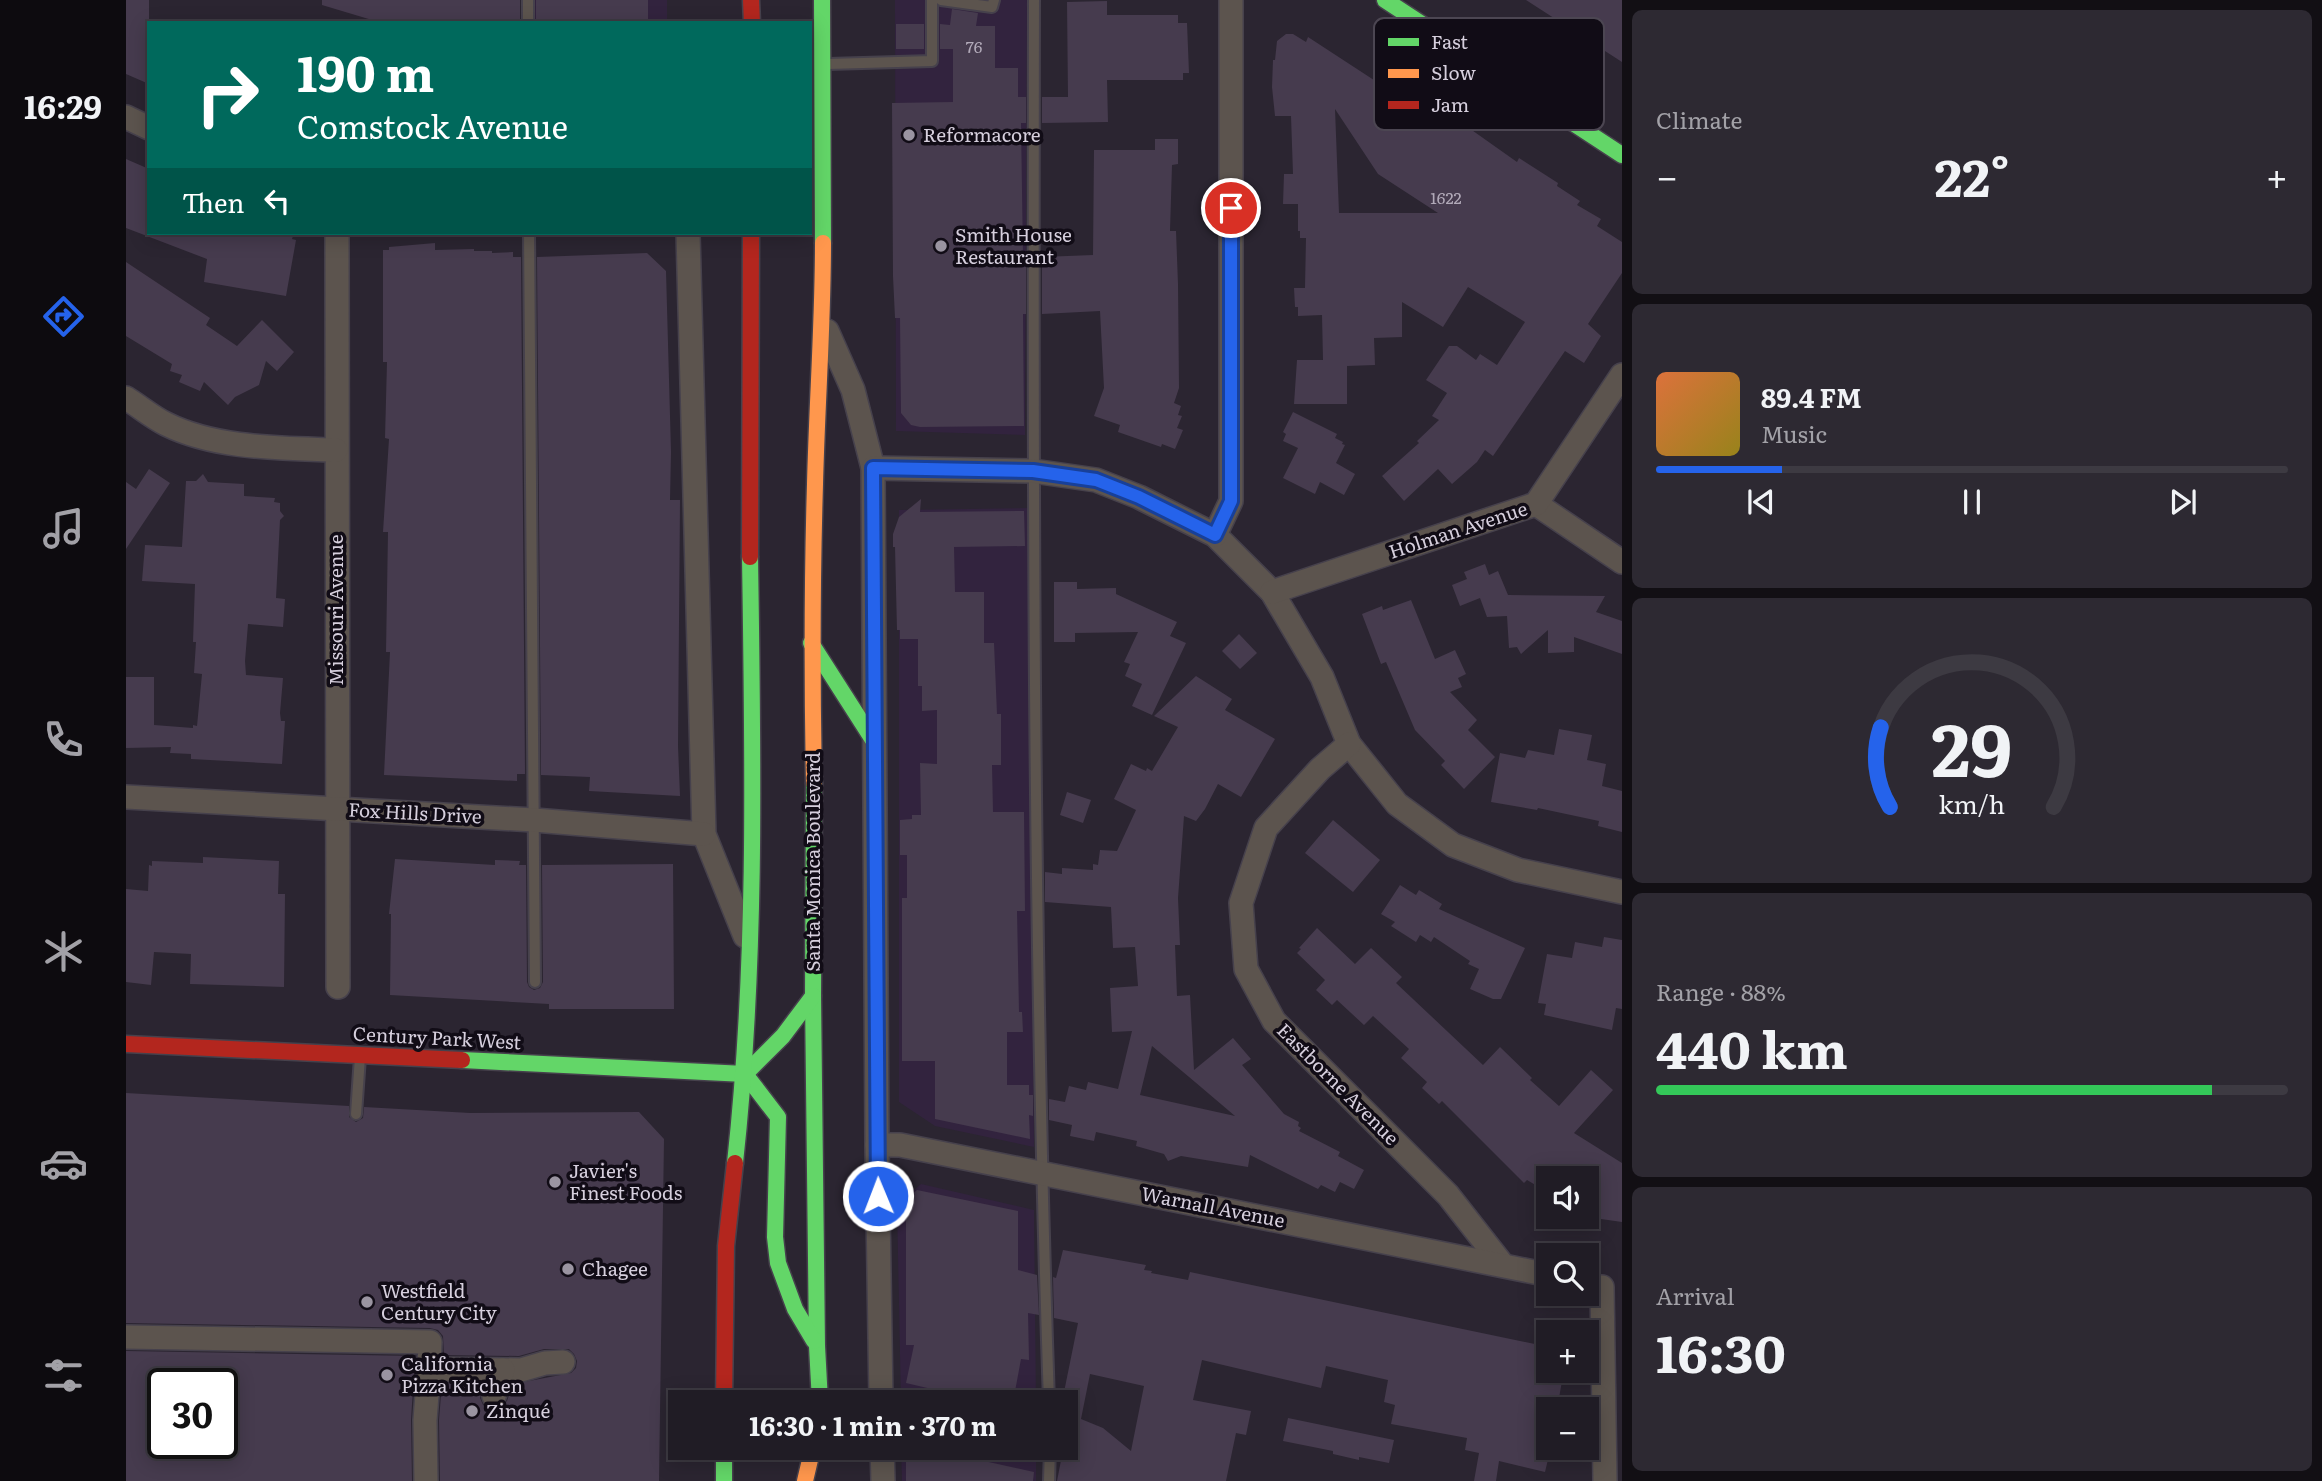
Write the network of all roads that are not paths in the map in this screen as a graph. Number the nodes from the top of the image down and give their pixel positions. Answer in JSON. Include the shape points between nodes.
{"nodes":[{"id":1,"x":528,"y":0,"type":"edge"},
{"id":2,"x":751,"y":0,"type":"edge"},
{"id":3,"x":822,"y":0,"type":"edge"},
{"id":4,"x":932,"y":0,"type":"edge"},
{"id":5,"x":942,"y":0,"type":"edge"},
{"id":6,"x":994,"y":0,"type":"edge"},
{"id":7,"x":1034,"y":0,"type":"edge"},
{"id":8,"x":1231,"y":0,"type":"edge"},
{"id":9,"x":1385,"y":0,"type":"edge"},
{"id":10,"x":1413,"y":18,"type":"edge"},
{"id":11,"x":528,"y":21,"type":"edge"},
{"id":12,"x":752,"y":21,"type":"edge"},
{"id":13,"x":822,"y":64,"type":"junction"},
{"id":14,"x":126,"y":117,"type":"edge"},
{"id":15,"x":147,"y":127,"type":"edge"},
{"id":16,"x":1584,"y":130,"type":"edge"},
{"id":17,"x":1622,"y":155,"type":"edge"},
{"id":18,"x":337,"y":235,"type":"edge"},
{"id":19,"x":529,"y":235,"type":"edge"},
{"id":20,"x":688,"y":235,"type":"edge"},
{"id":21,"x":751,"y":235,"type":"edge"},
{"id":22,"x":823,"y":323,"type":"junction"},
{"id":23,"x":1622,"y":375,"type":"edge"},
{"id":24,"x":126,"y":397,"type":"edge"},
{"id":25,"x":336,"y":450,"type":"junction"},
{"id":26,"x":873,"y":468,"type":"junction"},
{"id":27,"x":1033,"y":471,"type":"junction"},
{"id":28,"x":1536,"y":505,"type":"junction"},
{"id":29,"x":1215,"y":535,"type":"junction"},
{"id":30,"x":1622,"y":562,"type":"edge"},
{"id":31,"x":1272,"y":592,"type":"junction"},
{"id":32,"x":811,"y":642,"type":"junction"},
{"id":33,"x":873,"y":740,"type":"junction"},
{"id":34,"x":1349,"y":744,"type":"junction"},
{"id":35,"x":126,"y":797,"type":"edge"},
{"id":36,"x":336,"y":809,"type":"junction"},
{"id":37,"x":534,"y":820,"type":"junction"},
{"id":38,"x":705,"y":834,"type":"junction"},
{"id":39,"x":1622,"y":892,"type":"edge"},
{"id":40,"x":750,"y":948,"type":"junction"},
{"id":41,"x":535,"y":982,"type":"dead end"},
{"id":42,"x":338,"y":987,"type":"dead end"},
{"id":43,"x":813,"y":996,"type":"junction"},
{"id":44,"x":126,"y":1044,"type":"edge"},
{"id":45,"x":360,"y":1055,"type":"junction"},
{"id":46,"x":746,"y":1074,"type":"junction"},
{"id":47,"x":356,"y":1114,"type":"dead end"},
{"id":48,"x":877,"y":1145,"type":"junction"},
{"id":49,"x":1041,"y":1173,"type":"junction"},
{"id":50,"x":1502,"y":1264,"type":"junction"},
{"id":51,"x":1536,"y":1272,"type":"edge"},
{"id":52,"x":1604,"y":1287,"type":"edge"},
{"id":53,"x":126,"y":1337,"type":"edge"},
{"id":54,"x":817,"y":1346,"type":"junction"},
{"id":55,"x":563,"y":1362,"type":"dead end"},
{"id":56,"x":429,"y":1369,"type":"junction"},
{"id":57,"x":503,"y":1370,"type":"junction"},
{"id":58,"x":724,"y":1390,"type":"edge"},
{"id":59,"x":819,"y":1390,"type":"edge"},
{"id":60,"x":881,"y":1390,"type":"edge"},
{"id":61,"x":1049,"y":1390,"type":"edge"},
{"id":62,"x":494,"y":1396,"type":"dead end"},
{"id":63,"x":724,"y":1460,"type":"edge"},
{"id":64,"x":810,"y":1460,"type":"edge"},
{"id":65,"x":821,"y":1460,"type":"edge"},
{"id":66,"x":882,"y":1460,"type":"edge"},
{"id":67,"x":1050,"y":1460,"type":"edge"},
{"id":68,"x":426,"y":1481,"type":"edge"},
{"id":69,"x":724,"y":1481,"type":"edge"},
{"id":70,"x":805,"y":1481,"type":"edge"},
{"id":71,"x":822,"y":1481,"type":"edge"},
{"id":72,"x":883,"y":1481,"type":"edge"},
{"id":73,"x":1049,"y":1481,"type":"edge"},
{"id":74,"x":1605,"y":1481,"type":"edge"}],
"edges":[{"from":1,"to":11,"type":"lane"},
{"from":2,"to":12,"type":"main road"},
{"from":3,"to":13,"type":"main road","name":"Santa Monica Boulevard"},
{"from":4,"to":13,"type":"lane","via":[[932,61]]},
{"from":5,"to":6,"type":"lane","via":[[992,7]]},
{"from":7,"to":27,"type":"lane"},
{"from":8,"to":29,"type":"street","via":[[1231,501]]},
{"from":9,"to":10,"type":"main road"},
{"from":13,"to":22,"type":"main road","name":"Santa Monica Boulevard"},
{"from":14,"to":15,"type":"street"},
{"from":16,"to":17,"type":"main road"},
{"from":18,"to":25,"type":"street","name":"Missouri Avenue"},
{"from":19,"to":37,"type":"lane"},
{"from":20,"to":38,"type":"street"},
{"from":21,"to":40,"type":"main road"},
{"from":22,"to":26,"type":"street","name":"Santa Monica Boulevard","via":[[853,390]]},
{"from":22,"to":32,"type":"main road","name":"Santa Monica Boulevard"},
{"from":23,"to":28,"type":"street","name":"Holman Avenue"},
{"from":24,"to":25,"type":"street","via":[[167,425],[219,442]]},
{"from":25,"to":36,"type":"street","name":"Missouri Avenue"},
{"from":26,"to":27,"type":"street"},
{"from":26,"to":33,"type":"street","name":"Santa Monica Boulevard"},
{"from":27,"to":29,"type":"street","via":[[1096,480]]},
{"from":27,"to":49,"type":"lane"},
{"from":28,"to":30,"type":"street"},
{"from":28,"to":31,"type":"street","name":"Holman Avenue"},
{"from":29,"to":31,"type":"street"},
{"from":31,"to":34,"type":"street","via":[[1322,677]]},
{"from":32,"to":33,"type":"main road"},
{"from":32,"to":43,"type":"main road","name":"Santa Monica Boulevard"},
{"from":33,"to":48,"type":"street","name":"Santa Monica Boulevard"},
{"from":34,"to":39,"type":"street","via":[[1397,804],[1453,845],[1518,870]]},
{"from":34,"to":50,"type":"street","name":"Eastborne Avenue","via":[[1266,828],[1241,903],[1247,969],[1274,1021],[1448,1195]]},
{"from":35,"to":36,"type":"street","name":"Fox Hills Drive"},
{"from":36,"to":37,"type":"street","name":"Fox Hills Drive"},
{"from":36,"to":42,"type":"street","name":"Missouri Avenue"},
{"from":37,"to":38,"type":"street","name":"Fox Hills Drive"},
{"from":37,"to":41,"type":"lane"},
{"from":38,"to":40,"type":"street"},
{"from":40,"to":46,"type":"main road"},
{"from":43,"to":46,"type":"main road"},
{"from":43,"to":54,"type":"main road","name":"Santa Monica Boulevard"},
{"from":44,"to":45,"type":"main road","name":"Century Park West"},
{"from":45,"to":46,"type":"main road","name":"Century Park West"},
{"from":45,"to":47,"type":"lane"},
{"from":46,"to":54,"type":"main road","via":[[778,1118],[778,1263],[795,1309]]},
{"from":46,"to":58,"type":"main road","via":[[726,1245]]},
{"from":48,"to":49,"type":"street","name":"Warnall Avenue","via":[[900,1145]]},
{"from":48,"to":60,"type":"street","name":"Santa Monica Boulevard"},
{"from":49,"to":50,"type":"street","name":"Warnall Avenue"},
{"from":49,"to":61,"type":"lane"},
{"from":50,"to":51,"type":"street","name":"Warnall Avenue"},
{"from":52,"to":74,"type":"street"},
{"from":53,"to":56,"type":"street","via":[[430,1342]]},
{"from":54,"to":59,"type":"main road","name":"Santa Monica Boulevard"},
{"from":55,"to":57,"type":"street"},
{"from":56,"to":57,"type":"street"},
{"from":56,"to":68,"type":"street"},
{"from":57,"to":62,"type":"street"},
{"from":63,"to":69,"type":"main road"},
{"from":64,"to":70,"type":"main road"},
{"from":65,"to":71,"type":"main road"},
{"from":66,"to":72,"type":"street"},
{"from":67,"to":73,"type":"lane"}]}
